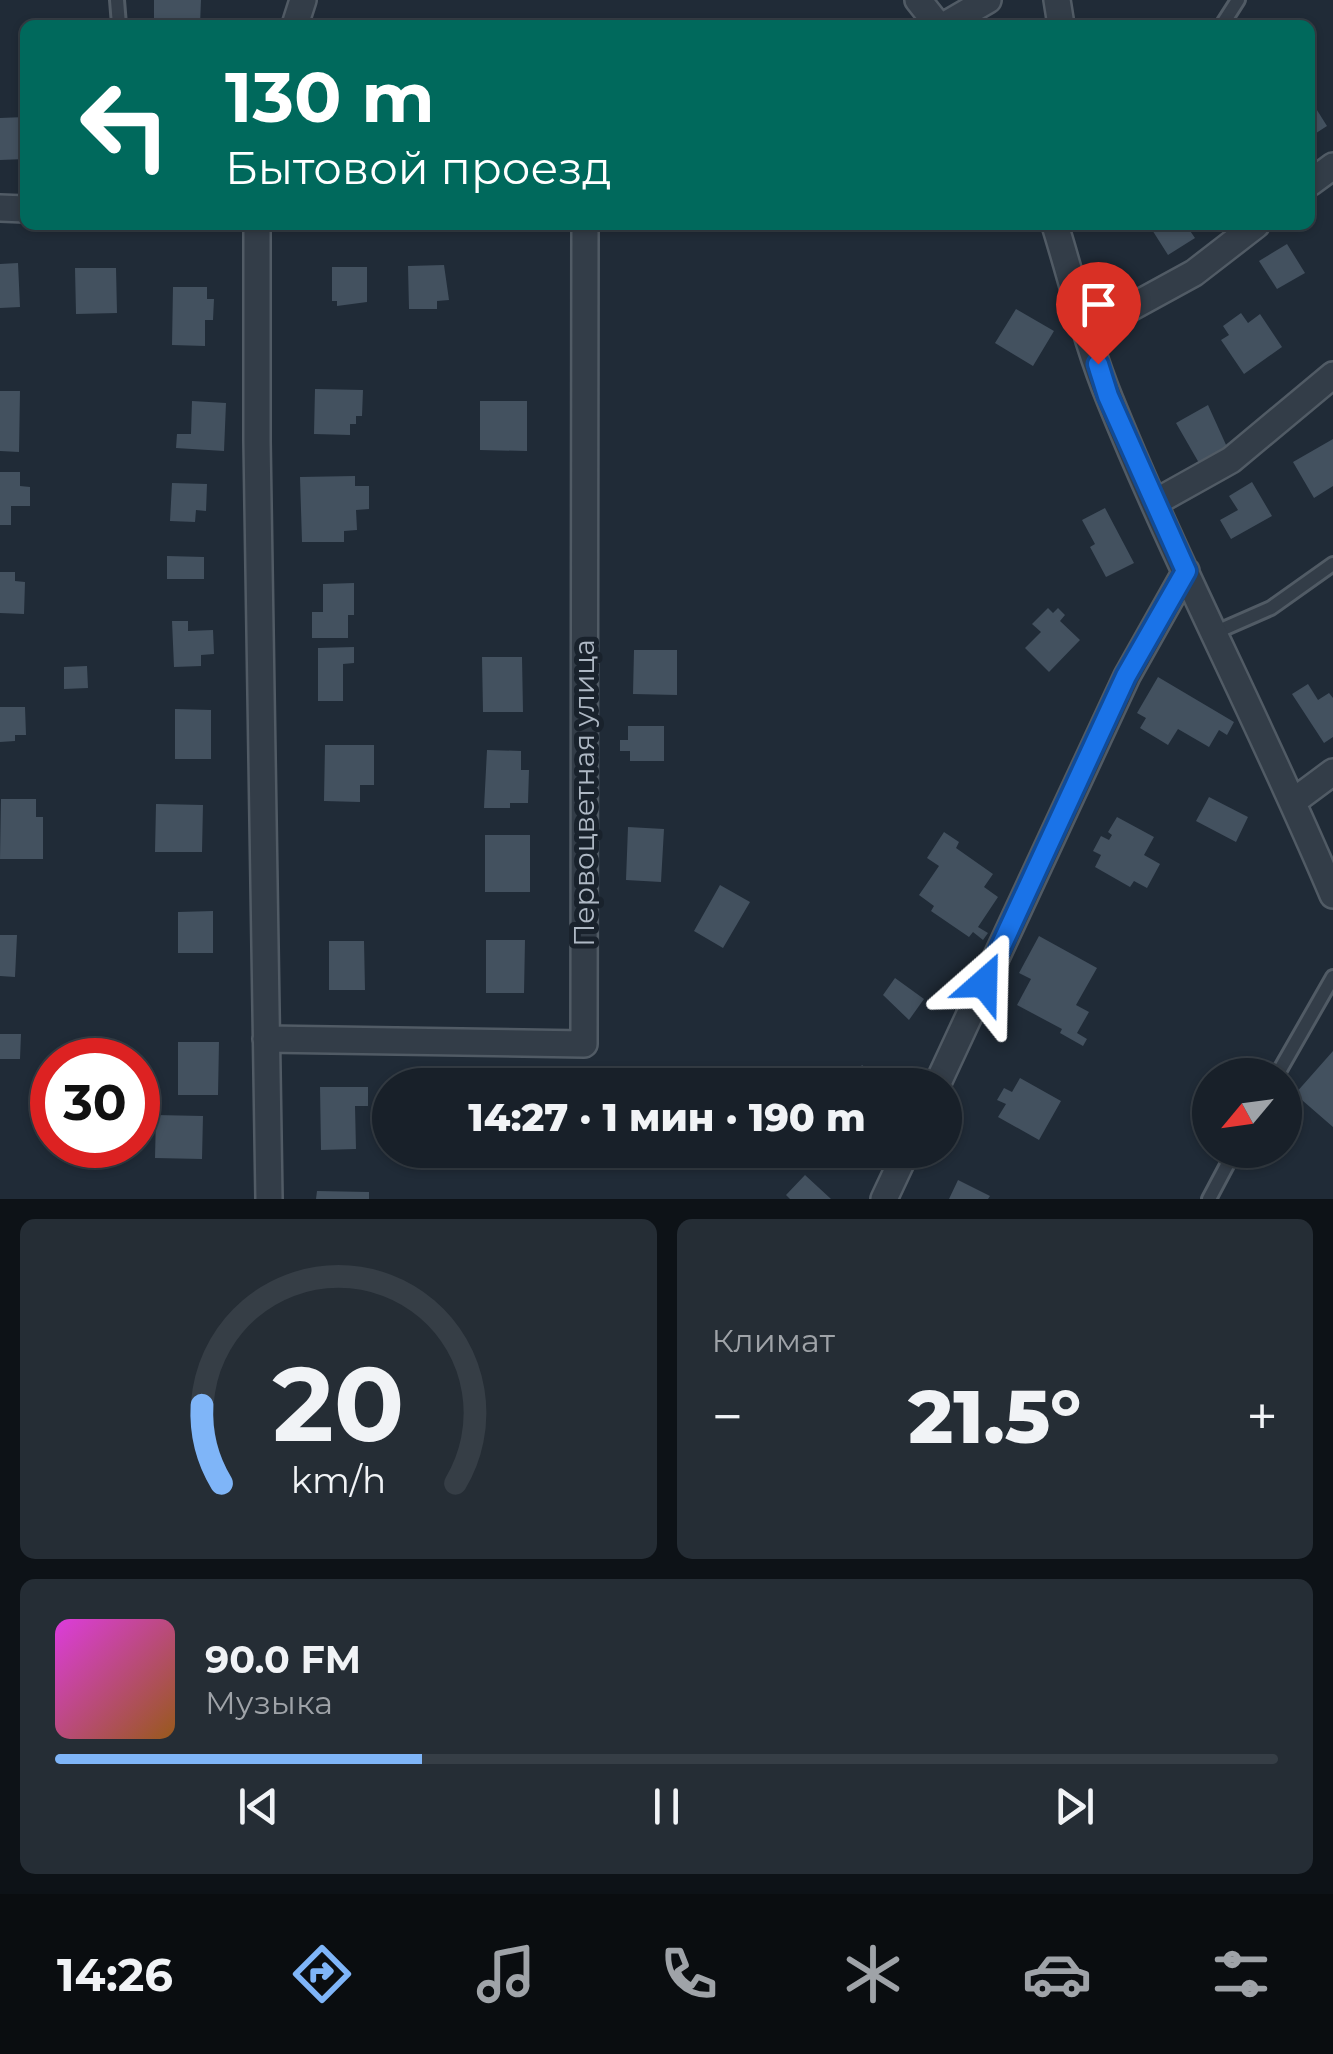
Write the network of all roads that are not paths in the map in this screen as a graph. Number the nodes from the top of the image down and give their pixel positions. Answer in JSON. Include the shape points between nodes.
{"nodes":[{"id":1,"x":918,"y":0,"type":"edge"},
{"id":2,"x":988,"y":0,"type":"edge"},
{"id":3,"x":937,"y":20,"type":"edge"},
{"id":4,"x":951,"y":20,"type":"edge"},
{"id":5,"x":257,"y":230,"type":"edge"},
{"id":6,"x":585,"y":230,"type":"edge"},
{"id":7,"x":1057,"y":230,"type":"edge"},
{"id":8,"x":1249,"y":230,"type":"edge"},
{"id":9,"x":1088,"y":332,"type":"junction"},
{"id":10,"x":1333,"y":376,"type":"edge"},
{"id":11,"x":1154,"y":503,"type":"junction"},
{"id":12,"x":1333,"y":564,"type":"edge"},
{"id":13,"x":1186,"y":571,"type":"junction"},
{"id":14,"x":1214,"y":634,"type":"junction"},
{"id":15,"x":1333,"y":772,"type":"edge"},
{"id":16,"x":1294,"y":801,"type":"junction"},
{"id":17,"x":1333,"y":895,"type":"edge"},
{"id":18,"x":1333,"y":977,"type":"edge"},
{"id":19,"x":266,"y":1039,"type":"junction"},
{"id":20,"x":1288,"y":1058,"type":"edge"},
{"id":21,"x":945,"y":1068,"type":"edge"},
{"id":22,"x":899,"y":1168,"type":"edge"},
{"id":23,"x":1225,"y":1168,"type":"edge"},
{"id":24,"x":269,"y":1199,"type":"edge"},
{"id":25,"x":884,"y":1199,"type":"edge"},
{"id":26,"x":1209,"y":1199,"type":"edge"}],
"edges":[{"from":1,"to":3,"type":"street"},
{"from":2,"to":4,"type":"street"},
{"from":5,"to":19,"type":"street"},
{"from":6,"to":19,"type":"street","name":"Первоцветная улица","via":[[584,1044]]},
{"from":7,"to":9,"type":"street"},
{"from":8,"to":9,"type":"street","via":[[1194,272]]},
{"from":9,"to":11,"type":"street"},
{"from":10,"to":11,"type":"street","via":[[1231,460]]},
{"from":11,"to":13,"type":"street"},
{"from":12,"to":14,"type":"lane","via":[[1271,608]]},
{"from":13,"to":14,"type":"street"},
{"from":13,"to":21,"type":"street","via":[[1126,676]]},
{"from":14,"to":16,"type":"street"},
{"from":15,"to":16,"type":"street"},
{"from":16,"to":17,"type":"street"},
{"from":18,"to":20,"type":"lane"},
{"from":19,"to":24,"type":"street"},
{"from":22,"to":25,"type":"street"},
{"from":23,"to":26,"type":"lane"}]}
